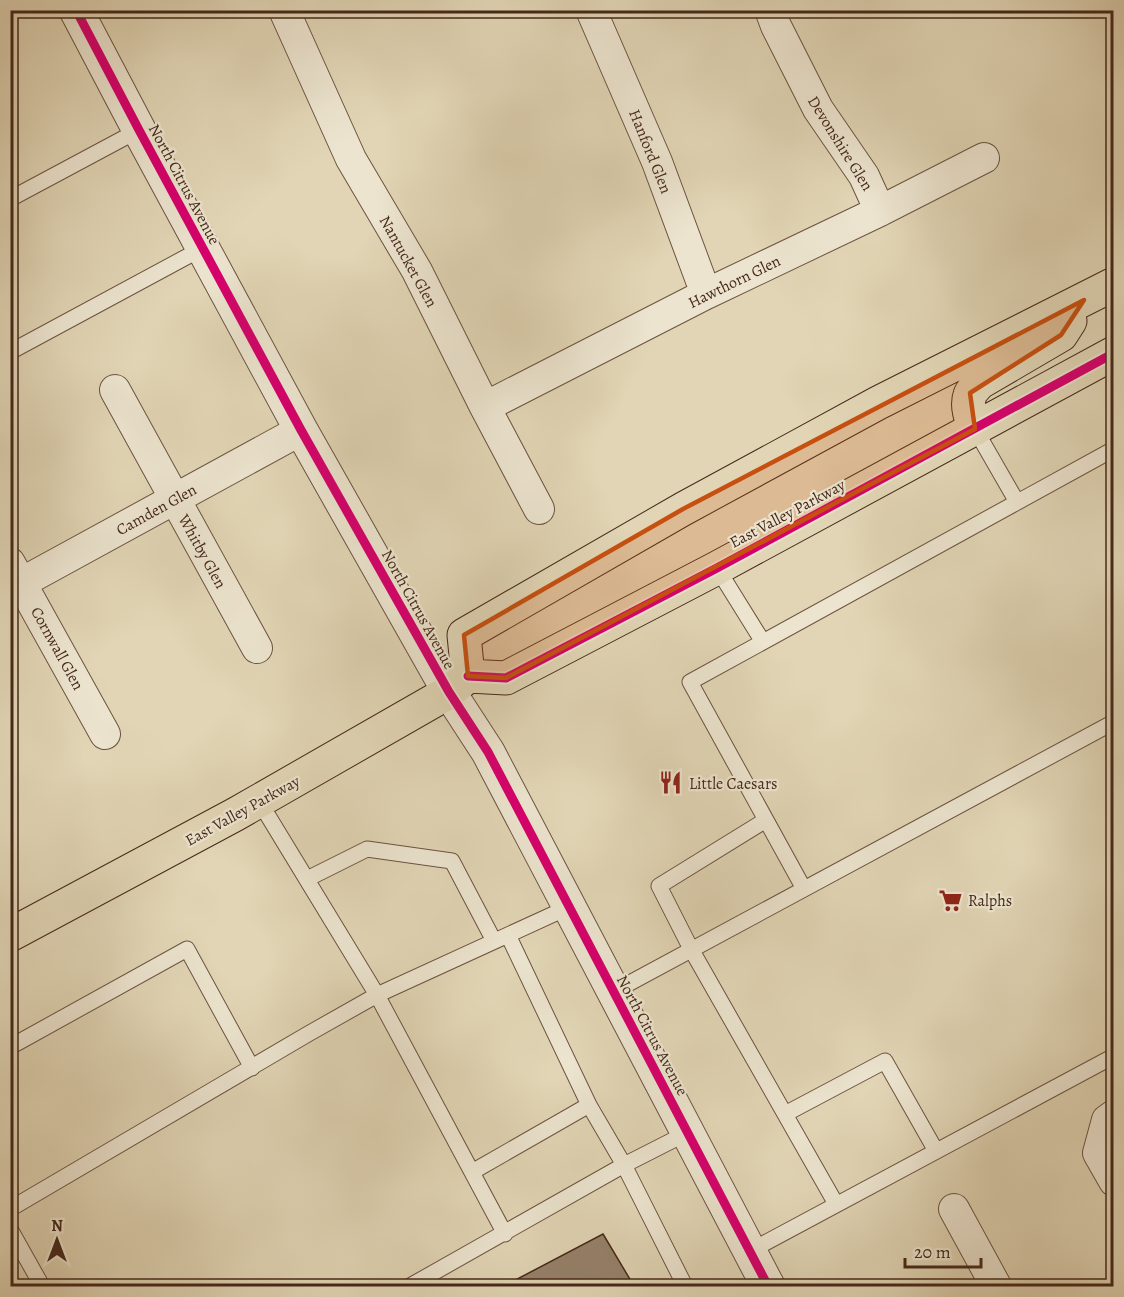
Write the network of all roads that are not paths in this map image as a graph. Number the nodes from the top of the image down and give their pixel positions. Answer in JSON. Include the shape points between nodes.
{"nodes":[{"id":1,"x":76,"y":10,"type":"edge"},
{"id":2,"x":284,"y":10,"type":"edge"},
{"id":3,"x":591,"y":10,"type":"edge"},
{"id":4,"x":770,"y":10,"type":"edge"},
{"id":5,"x":139,"y":130,"type":"junction"},
{"id":6,"x":984,"y":158,"type":"dead end"},
{"id":7,"x":10,"y":199,"type":"edge"},
{"id":8,"x":880,"y":211,"type":"junction"},
{"id":9,"x":202,"y":248,"type":"junction"},
{"id":10,"x":1113,"y":284,"type":"edge"},
{"id":11,"x":706,"y":294,"type":"junction"},
{"id":12,"x":1084,"y":300,"type":"junction"},
{"id":13,"x":10,"y":352,"type":"edge"},
{"id":14,"x":1113,"y":353,"type":"edge"},
{"id":15,"x":115,"y":390,"type":"dead end"},
{"id":16,"x":485,"y":407,"type":"junction"},
{"id":17,"x":975,"y":429,"type":"junction"},
{"id":18,"x":301,"y":430,"type":"junction"},
{"id":19,"x":1113,"y":449,"type":"edge"},
{"id":20,"x":175,"y":499,"type":"junction"},
{"id":21,"x":1017,"y":502,"type":"junction"},
{"id":22,"x":540,"y":509,"type":"dead end"},
{"id":23,"x":717,"y":568,"type":"junction"},
{"id":24,"x":14,"y":578,"type":"edge"},
{"id":25,"x":763,"y":642,"type":"junction"},
{"id":26,"x":257,"y":648,"type":"dead end"},
{"id":27,"x":459,"y":684,"type":"junction"},
{"id":28,"x":1113,"y":723,"type":"edge"},
{"id":29,"x":105,"y":734,"type":"dead end"},
{"id":30,"x":259,"y":801,"type":"junction"},
{"id":31,"x":766,"y":820,"type":"junction"},
{"id":32,"x":307,"y":879,"type":"junction"},
{"id":33,"x":804,"y":889,"type":"junction"},
{"id":34,"x":569,"y":907,"type":"junction"},
{"id":35,"x":10,"y":935,"type":"edge"},
{"id":36,"x":501,"y":938,"type":"junction"},
{"id":37,"x":691,"y":950,"type":"junction"},
{"id":38,"x":613,"y":992,"type":"junction"},
{"id":39,"x":377,"y":995,"type":"junction"},
{"id":40,"x":10,"y":1047,"type":"edge"},
{"id":41,"x":1113,"y":1056,"type":"edge"},
{"id":42,"x":252,"y":1068,"type":"junction"},
{"id":43,"x":589,"y":1105,"type":"junction"},
{"id":44,"x":785,"y":1114,"type":"junction"},
{"id":45,"x":1113,"y":1115,"type":"edge"},
{"id":46,"x":687,"y":1132,"type":"junction"},
{"id":47,"x":936,"y":1151,"type":"junction"},
{"id":48,"x":624,"y":1165,"type":"junction"},
{"id":49,"x":472,"y":1172,"type":"junction"},
{"id":50,"x":1113,"y":1181,"type":"edge"},
{"id":51,"x":836,"y":1204,"type":"junction"},
{"id":52,"x":10,"y":1209,"type":"edge"},
{"id":53,"x":954,"y":1209,"type":"dead end"},
{"id":54,"x":10,"y":1229,"type":"edge"},
{"id":55,"x":505,"y":1234,"type":"junction"},
{"id":56,"x":750,"y":1251,"type":"junction"},
{"id":57,"x":42,"y":1287,"type":"edge"},
{"id":58,"x":410,"y":1287,"type":"edge"},
{"id":59,"x":685,"y":1287,"type":"edge"},
{"id":60,"x":768,"y":1287,"type":"edge"},
{"id":61,"x":996,"y":1287,"type":"edge"}],
"edges":[{"from":1,"to":5,"type":"street","name":"North Citrus Avenue"},
{"from":2,"to":16,"type":"street","name":"Nantucket Glen","via":[[351,159],[417,271]]},
{"from":3,"to":11,"type":"street","name":"Hanford Glen","via":[[657,162]]},
{"from":4,"to":8,"type":"street","name":"Devonshire Glen","via":[[818,109],[864,176]]},
{"from":5,"to":7,"type":"lane"},
{"from":5,"to":9,"type":"street","name":"North Citrus Avenue"},
{"from":6,"to":8,"type":"street","name":"Hawthorn Glen"},
{"from":8,"to":11,"type":"street","name":"Hawthorn Glen"},
{"from":9,"to":13,"type":"lane"},
{"from":9,"to":18,"type":"street","name":"North Citrus Avenue"},
{"from":10,"to":12,"type":"main road"},
{"from":11,"to":16,"type":"street","name":"Hawthorn Glen"},
{"from":12,"to":17,"type":"main road","via":[[1061,335],[979,383],[970,393],[970,416]]},
{"from":12,"to":27,"type":"main road","via":[[878,403],[464,635]]},
{"from":14,"to":17,"type":"main road","name":"East Valley Parkway"},
{"from":15,"to":20,"type":"street","name":"Whitby Glen"},
{"from":16,"to":22,"type":"street","name":"Nantucket Glen"},
{"from":17,"to":21,"type":"lane"},
{"from":17,"to":23,"type":"main road","name":"East Valley Parkway"},
{"from":18,"to":20,"type":"street","name":"Camden Glen"},
{"from":18,"to":27,"type":"street","name":"North Citrus Avenue"},
{"from":19,"to":21,"type":"lane"},
{"from":20,"to":24,"type":"street","name":"Camden Glen"},
{"from":20,"to":26,"type":"street","name":"Whitby Glen"},
{"from":21,"to":25,"type":"lane"},
{"from":23,"to":25,"type":"lane"},
{"from":23,"to":27,"type":"main road","name":"East Valley Parkway","via":[[506,678]]},
{"from":24,"to":29,"type":"street","name":"Cornwall Glen"},
{"from":25,"to":31,"type":"lane","via":[[690,682]]},
{"from":27,"to":30,"type":"main road","name":"East Valley Parkway"},
{"from":27,"to":34,"type":"street","name":"North Citrus Avenue","via":[[488,752]]},
{"from":28,"to":33,"type":"lane"},
{"from":30,"to":32,"type":"lane"},
{"from":30,"to":35,"type":"main road","name":"East Valley Parkway"},
{"from":31,"to":33,"type":"lane"},
{"from":31,"to":37,"type":"lane","via":[[659,886]]},
{"from":32,"to":36,"type":"lane","via":[[367,849],[452,861]]},
{"from":32,"to":39,"type":"lane"},
{"from":33,"to":37,"type":"lane"},
{"from":34,"to":36,"type":"lane"},
{"from":34,"to":38,"type":"street","name":"North Citrus Avenue"},
{"from":36,"to":39,"type":"lane"},
{"from":36,"to":43,"type":"lane"},
{"from":37,"to":38,"type":"lane"},
{"from":37,"to":44,"type":"lane"},
{"from":38,"to":46,"type":"street","name":"North Citrus Avenue"},
{"from":39,"to":42,"type":"lane"},
{"from":39,"to":49,"type":"lane"},
{"from":40,"to":42,"type":"lane","via":[[187,950]]},
{"from":41,"to":47,"type":"lane"},
{"from":42,"to":52,"type":"lane"},
{"from":43,"to":48,"type":"lane"},
{"from":43,"to":49,"type":"lane"},
{"from":44,"to":47,"type":"lane","via":[[885,1061]]},
{"from":44,"to":51,"type":"lane"},
{"from":45,"to":50,"type":"street","via":[[1107,1120],[1098,1152]]},
{"from":46,"to":48,"type":"lane"},
{"from":46,"to":56,"type":"street","name":"North Citrus Avenue"},
{"from":47,"to":51,"type":"lane"},
{"from":48,"to":55,"type":"lane"},
{"from":48,"to":59,"type":"lane"},
{"from":49,"to":55,"type":"lane"},
{"from":51,"to":56,"type":"lane"},
{"from":53,"to":61,"type":"street"},
{"from":54,"to":57,"type":"lane"},
{"from":55,"to":58,"type":"lane"},
{"from":56,"to":60,"type":"street","name":"North Citrus Avenue"}]}
